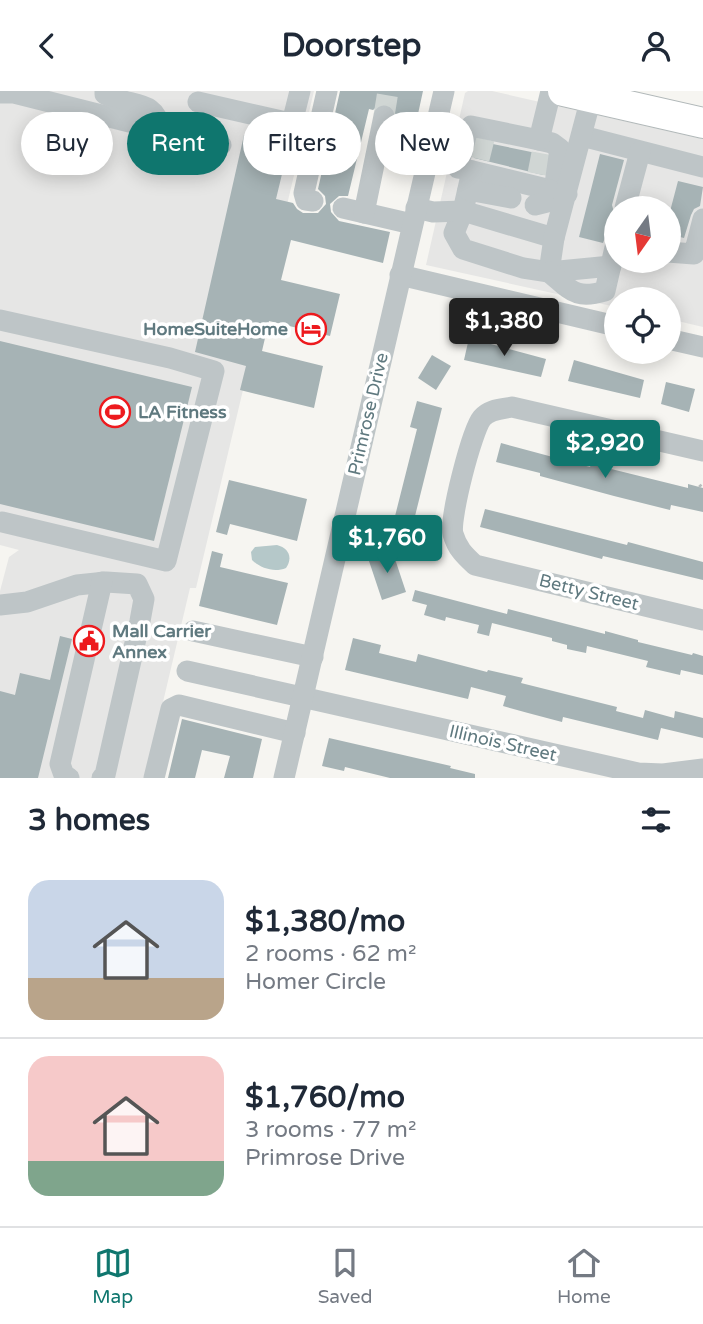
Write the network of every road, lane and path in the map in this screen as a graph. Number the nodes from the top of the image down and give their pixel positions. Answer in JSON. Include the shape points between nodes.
{"nodes":[{"id":1,"x":105,"y":91,"type":"edge"},
{"id":2,"x":300,"y":91,"type":"edge"},
{"id":3,"x":327,"y":91,"type":"edge"},
{"id":4,"x":444,"y":91,"type":"edge"},
{"id":5,"x":551,"y":91,"type":"edge"},
{"id":6,"x":0,"y":93,"type":"edge"},
{"id":7,"x":577,"y":94,"type":"edge"},
{"id":8,"x":199,"y":96,"type":"edge"},
{"id":9,"x":156,"y":112,"type":"edge"},
{"id":10,"x":439,"y":112,"type":"edge"},
{"id":11,"x":127,"y":122,"type":"edge"},
{"id":12,"x":703,"y":123,"type":"edge"},
{"id":13,"x":375,"y":133,"type":"tunnel mouth"},
{"id":14,"x":582,"y":136,"type":"junction"},
{"id":15,"x":640,"y":152,"type":"junction"},
{"id":16,"x":475,"y":161,"type":"junction"},
{"id":17,"x":703,"y":167,"type":"edge"},
{"id":18,"x":538,"y":173,"type":"junction"},
{"id":19,"x":424,"y":175,"type":"edge"},
{"id":20,"x":628,"y":196,"type":"edge"},
{"id":21,"x":335,"y":207,"type":"junction"},
{"id":22,"x":463,"y":211,"type":"junction"},
{"id":23,"x":414,"y":216,"type":"junction"},
{"id":24,"x":703,"y":219,"type":"edge"},
{"id":25,"x":554,"y":238,"type":"junction"},
{"id":26,"x":681,"y":253,"type":"edge"},
{"id":27,"x":549,"y":272,"type":"junction"},
{"id":28,"x":609,"y":273,"type":"edge"},
{"id":29,"x":400,"y":275,"type":"junction"},
{"id":30,"x":0,"y":320,"type":"edge"},
{"id":31,"x":604,"y":323,"type":"edge"},
{"id":32,"x":681,"y":342,"type":"edge"},
{"id":33,"x":703,"y":347,"type":"edge"},
{"id":34,"x":703,"y":451,"type":"edge"},
{"id":35,"x":703,"y":483,"type":"edge"},
{"id":36,"x":699,"y":487,"type":"dead end"},
{"id":37,"x":2,"y":522,"type":"dead end"},
{"id":38,"x":102,"y":582,"type":"junction"},
{"id":39,"x":0,"y":605,"type":"edge"},
{"id":40,"x":703,"y":620,"type":"edge"},
{"id":41,"x":193,"y":631,"type":"dead end"},
{"id":42,"x":313,"y":657,"type":"junction"},
{"id":43,"x":187,"y":671,"type":"dead end"},
{"id":44,"x":304,"y":698,"type":"junction"},
{"id":45,"x":295,"y":733,"type":"junction"},
{"id":46,"x":703,"y":769,"type":"edge"},
{"id":47,"x":69,"y":778,"type":"edge"},
{"id":48,"x":102,"y":778,"type":"edge"},
{"id":49,"x":154,"y":778,"type":"edge"},
{"id":50,"x":284,"y":778,"type":"edge"}],
"edges":[{"from":1,"to":9,"type":"street","via":[[118,101]]},
{"from":2,"to":8,"type":"street","via":[[293,119],[286,122]]},
{"from":3,"to":21,"type":"street","via":[[304,193],[306,200]]},
{"from":4,"to":10,"type":"street","name":"Primrose Drive"},
{"from":5,"to":18,"type":"street"},
{"from":6,"to":11,"type":"street"},
{"from":7,"to":12,"type":"highway"},
{"from":7,"to":14,"type":"street"},
{"from":13,"to":21,"type":"street"},
{"from":14,"to":15,"type":"street"},
{"from":14,"to":18,"type":"street"},
{"from":15,"to":17,"type":"street"},
{"from":15,"to":20,"type":"street"},
{"from":16,"to":18,"type":"street"},
{"from":16,"to":18,"type":"street"},
{"from":16,"to":22,"type":"street"},
{"from":18,"to":25,"type":"street"},
{"from":19,"to":23,"type":"street","name":"Primrose Drive"},
{"from":21,"to":23,"type":"street"},
{"from":22,"to":23,"type":"street"},
{"from":22,"to":25,"type":"street"},
{"from":22,"to":27,"type":"street","via":[[454,233],[463,249]]},
{"from":23,"to":29,"type":"street","name":"Primrose Drive"},
{"from":24,"to":26,"type":"street","via":[[694,254]]},
{"from":25,"to":27,"type":"street"},
{"from":27,"to":28,"type":"street","via":[[573,292],[588,296],[605,291]]},
{"from":29,"to":31,"type":"street"},
{"from":29,"to":42,"type":"street","name":"Primrose Drive"},
{"from":30,"to":37,"type":"street","via":[[214,371],[166,561]]},
{"from":32,"to":33,"type":"street"},
{"from":34,"to":40,"type":"street","name":"Betty Street","via":[[512,407],[493,410],[482,418],[474,436],[452,515],[458,549],[475,565]]},
{"from":35,"to":36,"type":"path"},
{"from":38,"to":39,"type":"street"},
{"from":38,"to":47,"type":"street","via":[[60,764]]},
{"from":38,"to":48,"type":"street","via":[[136,584],[144,599]]},
{"from":41,"to":42,"type":"street"},
{"from":42,"to":44,"type":"street","name":"Primrose Drive"},
{"from":43,"to":44,"type":"street","name":"Illinois Street"},
{"from":44,"to":45,"type":"street","name":"Primrose Drive"},
{"from":44,"to":46,"type":"street","name":"Illinois Street","via":[[638,773]]},
{"from":45,"to":49,"type":"street","via":[[179,705],[171,709]]},
{"from":45,"to":50,"type":"street","name":"Primrose Drive"}]}
